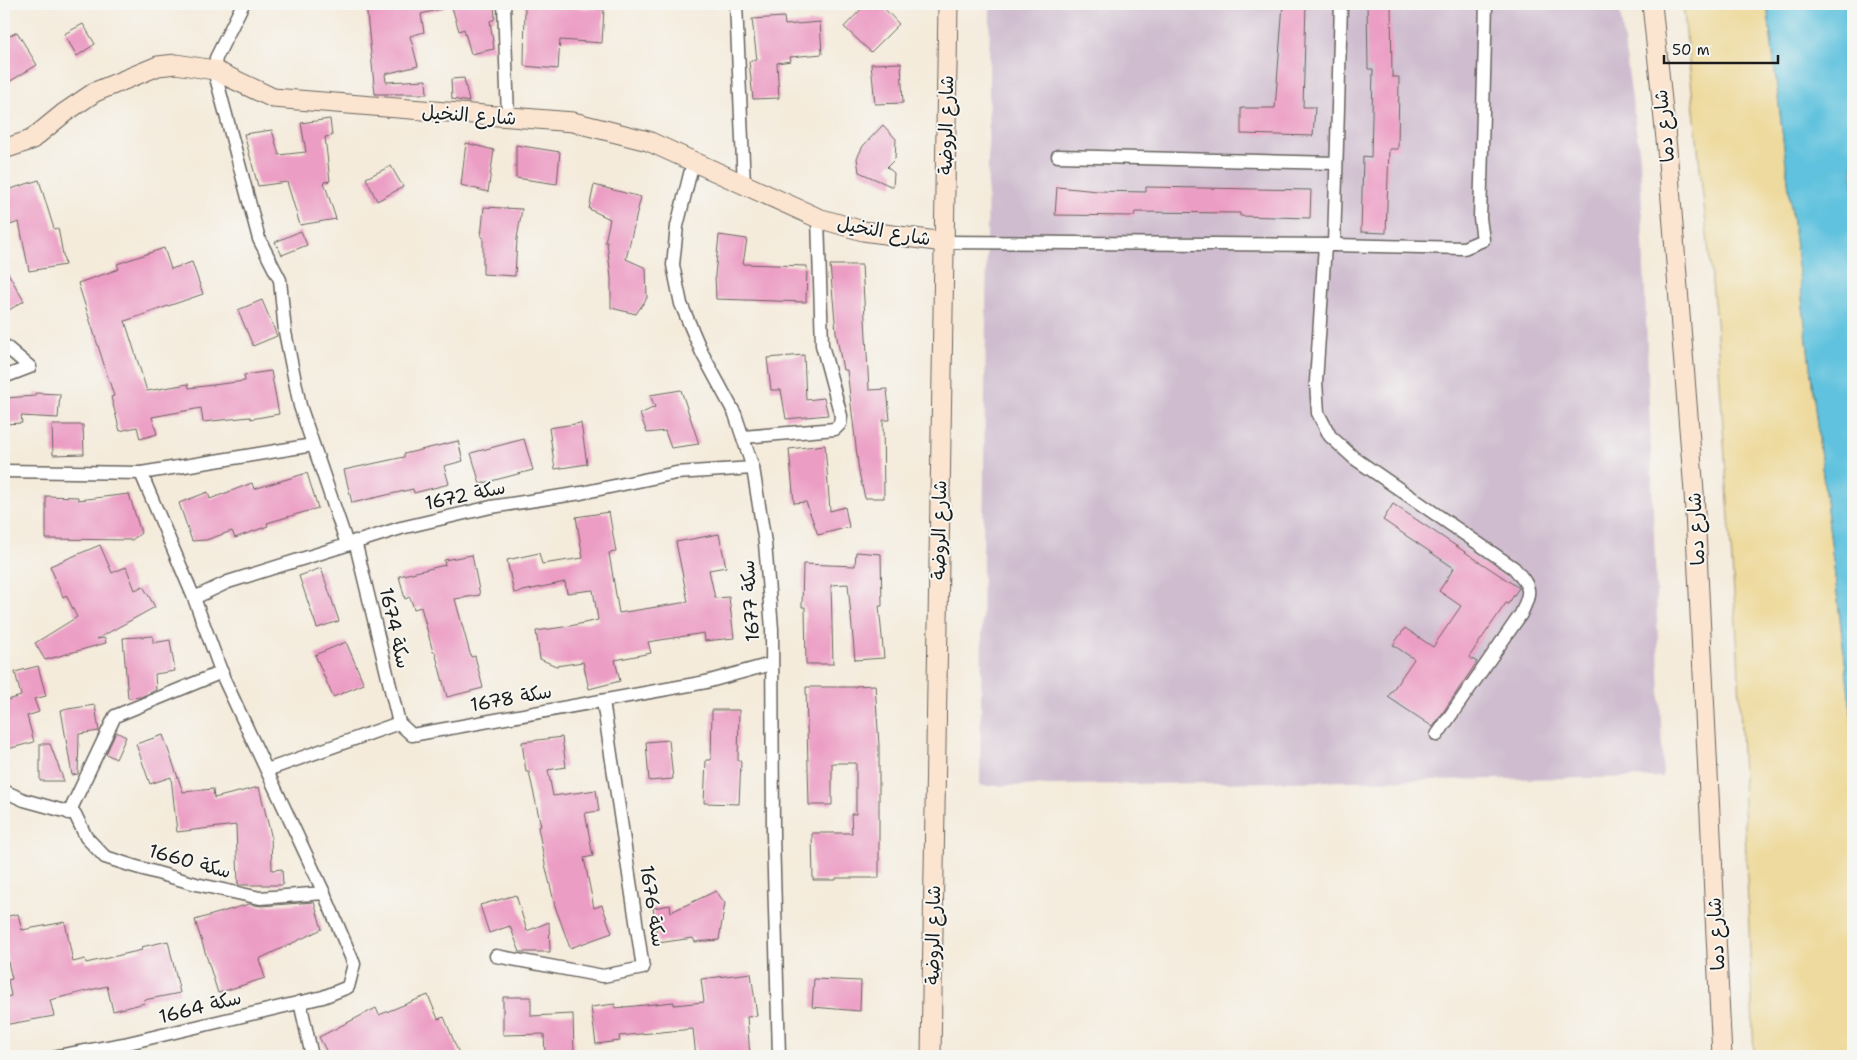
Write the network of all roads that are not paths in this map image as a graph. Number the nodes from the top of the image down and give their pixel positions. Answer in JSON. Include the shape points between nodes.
{"nodes":[{"id":1,"x":243,"y":4,"type":"edge"},
{"id":2,"x":504,"y":4,"type":"edge"},
{"id":3,"x":736,"y":4,"type":"edge"},
{"id":4,"x":948,"y":4,"type":"edge"},
{"id":5,"x":1341,"y":4,"type":"edge"},
{"id":6,"x":1486,"y":4,"type":"edge"},
{"id":7,"x":1652,"y":4,"type":"edge"},
{"id":8,"x":214,"y":70,"type":"junction"},
{"id":9,"x":508,"y":118,"type":"junction"},
{"id":10,"x":4,"y":149,"type":"edge"},
{"id":11,"x":1058,"y":156,"type":"dead end"},
{"id":12,"x":693,"y":162,"type":"junction"},
{"id":13,"x":1336,"y":163,"type":"junction"},
{"id":14,"x":744,"y":185,"type":"junction"},
{"id":15,"x":818,"y":218,"type":"junction"},
{"id":16,"x":943,"y":242,"type":"junction"},
{"id":17,"x":1329,"y":245,"type":"junction"},
{"id":18,"x":4,"y":346,"type":"edge"},
{"id":19,"x":4,"y":377,"type":"edge"},
{"id":20,"x":743,"y":438,"type":"junction"},
{"id":21,"x":313,"y":445,"type":"junction"},
{"id":22,"x":753,"y":468,"type":"junction"},
{"id":23,"x":4,"y":471,"type":"edge"},
{"id":24,"x":141,"y":473,"type":"junction"},
{"id":25,"x":351,"y":543,"type":"junction"},
{"id":26,"x":194,"y":598,"type":"junction"},
{"id":27,"x":772,"y":664,"type":"junction"},
{"id":28,"x":222,"y":672,"type":"junction"},
{"id":29,"x":603,"y":701,"type":"junction"},
{"id":30,"x":399,"y":723,"type":"junction"},
{"id":31,"x":1437,"y":735,"type":"dead end"},
{"id":32,"x":267,"y":770,"type":"junction"},
{"id":33,"x":4,"y":791,"type":"edge"},
{"id":34,"x":69,"y":813,"type":"junction"},
{"id":35,"x":324,"y":892,"type":"junction"},
{"id":36,"x":496,"y":956,"type":"dead end"},
{"id":37,"x":300,"y":1002,"type":"junction"},
{"id":38,"x":125,"y":1050,"type":"edge"},
{"id":39,"x":58,"y":1056,"type":"edge"},
{"id":40,"x":312,"y":1056,"type":"edge"},
{"id":41,"x":779,"y":1056,"type":"edge"},
{"id":42,"x":931,"y":1056,"type":"edge"},
{"id":43,"x":1722,"y":1056,"type":"edge"}],
"edges":[{"from":1,"to":8,"type":"street","via":[[216,58]]},
{"from":2,"to":9,"type":"street"},
{"from":3,"to":14,"type":"street"},
{"from":4,"to":16,"type":"main road","name":"شارع الروضة"},
{"from":5,"to":13,"type":"street"},
{"from":6,"to":17,"type":"street","via":[[1482,240],[1464,248]]},
{"from":7,"to":43,"type":"main road","name":"شارع دما","via":[[1667,149],[1694,492]]},
{"from":8,"to":9,"type":"main road","name":"شارع النخيل","via":[[273,98]]},
{"from":8,"to":10,"type":"main road","name":"شارع النخيل","via":[[176,64],[158,66],[95,92],[31,140]]},
{"from":8,"to":21,"type":"street","name":"سكة 1674","via":[[259,240],[280,280],[285,332],[298,397]]},
{"from":9,"to":12,"type":"main road","name":"شارع النخيل","via":[[573,122],[648,141]]},
{"from":11,"to":13,"type":"street"},
{"from":12,"to":14,"type":"main road","name":"شارع النخيل"},
{"from":12,"to":20,"type":"street","name":"سكة 1677","via":[[677,226],[674,265],[681,304],[702,353],[735,414]]},
{"from":13,"to":17,"type":"street"},
{"from":14,"to":15,"type":"main road","name":"شارع النخيل"},
{"from":15,"to":16,"type":"main road","name":"شارع النخيل","via":[[863,231]]},
{"from":15,"to":20,"type":"street","via":[[822,345],[841,416],[840,424],[834,429]]},
{"from":16,"to":17,"type":"street"},
{"from":16,"to":42,"type":"main road","name":"شارع الروضة"},
{"from":17,"to":31,"type":"street","via":[[1316,382],[1318,413],[1330,436],[1354,458],[1514,568],[1528,584],[1528,598],[1521,614]]},
{"from":18,"to":19,"type":"street","via":[[30,367]]},
{"from":20,"to":22,"type":"street","name":"سكة 1677"},
{"from":21,"to":24,"type":"street"},
{"from":21,"to":25,"type":"street","name":"سكة 1674"},
{"from":22,"to":25,"type":"street","name":"سكة 1672","via":[[676,473],[491,507]]},
{"from":22,"to":27,"type":"street","name":"سكة 1677","via":[[765,542]]},
{"from":23,"to":24,"type":"street"},
{"from":24,"to":26,"type":"street"},
{"from":25,"to":26,"type":"street","name":"سكة 1672","via":[[228,582]]},
{"from":25,"to":30,"type":"street","name":"سكة 1674"},
{"from":26,"to":28,"type":"street"},
{"from":27,"to":29,"type":"street","name":"سكة 1678","via":[[706,682]]},
{"from":27,"to":41,"type":"street","name":"سكة 1677"},
{"from":28,"to":32,"type":"street"},
{"from":28,"to":34,"type":"street","via":[[115,716]]},
{"from":29,"to":30,"type":"street","name":"سكة 1678","via":[[412,735]]},
{"from":29,"to":36,"type":"street","name":"سكة 1676","via":[[643,968],[603,976]]},
{"from":30,"to":32,"type":"street"},
{"from":32,"to":35,"type":"street"},
{"from":33,"to":34,"type":"street"},
{"from":34,"to":35,"type":"street","name":"سكة 1660","via":[[75,814],[86,837],[105,856],[134,866],[260,898]]},
{"from":35,"to":37,"type":"street","name":"سكة 1664","via":[[354,964],[348,987]]},
{"from":37,"to":38,"type":"street","name":"سكة 1664"},
{"from":37,"to":40,"type":"street"},
{"from":38,"to":39,"type":"street","name":"سكة 1664"}]}
